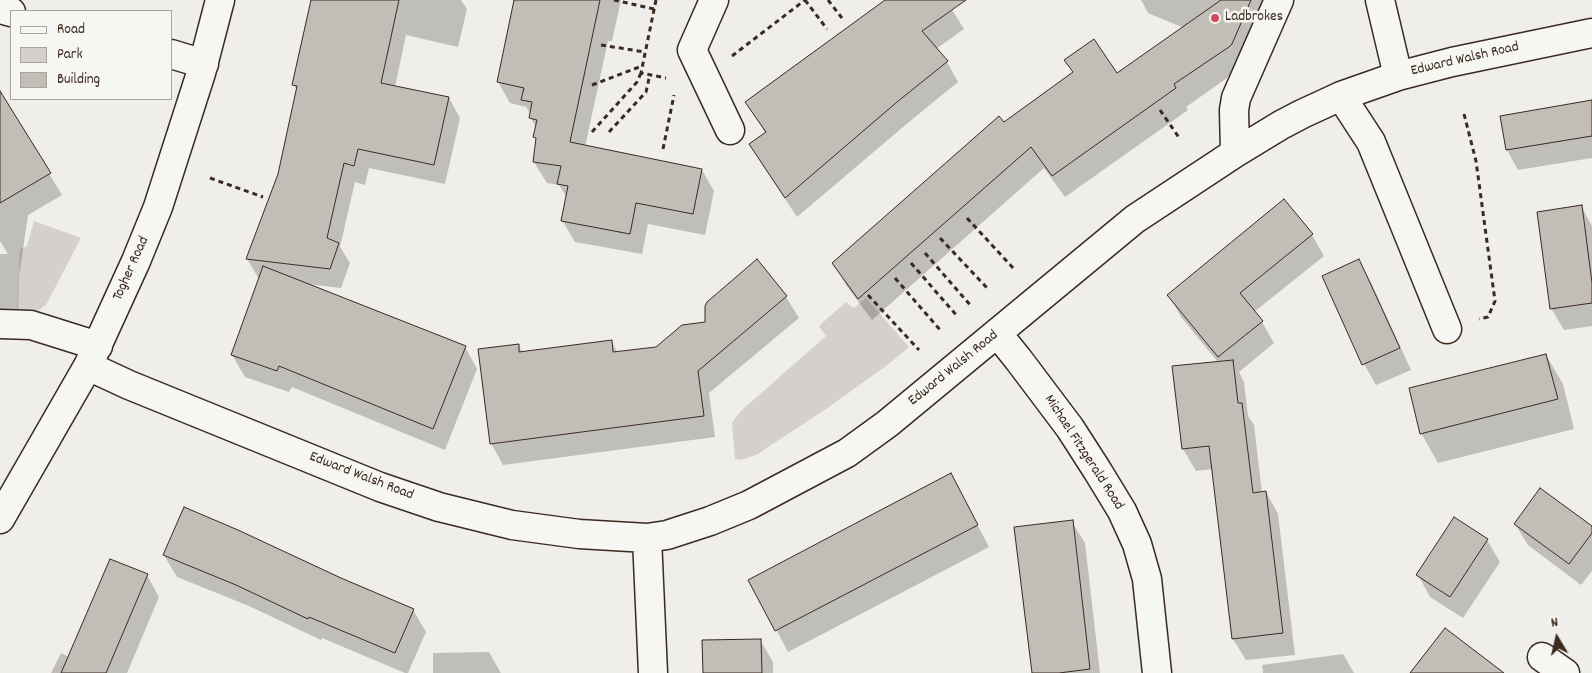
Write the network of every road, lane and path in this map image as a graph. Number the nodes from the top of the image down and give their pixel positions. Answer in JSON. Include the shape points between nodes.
{"nodes":[{"id":1,"x":220,"y":0,"type":"edge"},
{"id":2,"x":614,"y":0,"type":"edge"},
{"id":3,"x":714,"y":0,"type":"edge"},
{"id":4,"x":805,"y":0,"type":"edge"},
{"id":5,"x":828,"y":0,"type":"edge"},
{"id":6,"x":1279,"y":0,"type":"edge"},
{"id":7,"x":1380,"y":0,"type":"edge"},
{"id":8,"x":654,"y":9,"type":"dead end"},
{"id":9,"x":842,"y":18,"type":"dead end"},
{"id":10,"x":827,"y":29,"type":"dead end"},
{"id":11,"x":1592,"y":33,"type":"edge"},
{"id":12,"x":600,"y":45,"type":"dead end"},
{"id":13,"x":645,"y":52,"type":"dead end"},
{"id":14,"x":172,"y":54,"type":"edge"},
{"id":15,"x":204,"y":64,"type":"junction"},
{"id":16,"x":642,"y":66,"type":"dead end"},
{"id":17,"x":641,"y":72,"type":"dead end"},
{"id":18,"x":650,"y":74,"type":"dead end"},
{"id":19,"x":1398,"y":76,"type":"junction"},
{"id":20,"x":592,"y":85,"type":"dead end"},
{"id":21,"x":675,"y":91,"type":"dead end"},
{"id":22,"x":1341,"y":96,"type":"junction"},
{"id":23,"x":1160,"y":110,"type":"dead end"},
{"id":24,"x":730,"y":130,"type":"dead end"},
{"id":25,"x":592,"y":132,"type":"dead end"},
{"id":26,"x":609,"y":132,"type":"dead end"},
{"id":27,"x":1180,"y":139,"type":"dead end"},
{"id":28,"x":664,"y":149,"type":"dead end"},
{"id":29,"x":1235,"y":153,"type":"junction"},
{"id":30,"x":210,"y":178,"type":"dead end"},
{"id":31,"x":263,"y":197,"type":"dead end"},
{"id":32,"x":967,"y":218,"type":"dead end"},
{"id":33,"x":940,"y":238,"type":"dead end"},
{"id":34,"x":925,"y":253,"type":"dead end"},
{"id":35,"x":911,"y":263,"type":"dead end"},
{"id":36,"x":1014,"y":269,"type":"dead end"},
{"id":37,"x":895,"y":278,"type":"dead end"},
{"id":38,"x":989,"y":290,"type":"dead end"},
{"id":39,"x":868,"y":295,"type":"dead end"},
{"id":40,"x":971,"y":306,"type":"dead end"},
{"id":41,"x":958,"y":317,"type":"dead end"},
{"id":42,"x":0,"y":324,"type":"edge"},
{"id":43,"x":1447,"y":329,"type":"dead end"},
{"id":44,"x":941,"y":331,"type":"dead end"},
{"id":45,"x":997,"y":333,"type":"junction"},
{"id":46,"x":919,"y":350,"type":"dead end"},
{"id":47,"x":93,"y":356,"type":"junction"},
{"id":48,"x":0,"y":519,"type":"edge"},
{"id":49,"x":647,"y":538,"type":"junction"},
{"id":50,"x":1542,"y":656,"type":"dead end"},
{"id":51,"x":653,"y":673,"type":"edge"},
{"id":52,"x":1157,"y":673,"type":"edge"},
{"id":53,"x":1565,"y":673,"type":"edge"}],
"edges":[{"from":1,"to":15,"type":"street","name":"Togher Road"},
{"from":2,"to":8,"type":"path"},
{"from":3,"to":24,"type":"street","via":[[692,50]]},
{"from":4,"to":10,"type":"path"},
{"from":5,"to":9,"type":"path"},
{"from":6,"to":29,"type":"street","via":[[1236,98]]},
{"from":7,"to":19,"type":"street"},
{"from":11,"to":19,"type":"street","name":"Edward Walsh Road"},
{"from":12,"to":13,"type":"path"},
{"from":14,"to":15,"type":"street"},
{"from":15,"to":47,"type":"street","name":"Togher Road","via":[[158,207]]},
{"from":16,"to":20,"type":"path"},
{"from":17,"to":25,"type":"path","via":[[637,82]]},
{"from":18,"to":26,"type":"path","via":[[646,92]]},
{"from":19,"to":22,"type":"street","name":"Edward Walsh Road"},
{"from":21,"to":28,"type":"path"},
{"from":22,"to":29,"type":"street","name":"Edward Walsh Road","via":[[1302,114]]},
{"from":22,"to":43,"type":"street","via":[[1371,142]]},
{"from":23,"to":27,"type":"path"},
{"from":29,"to":45,"type":"street","name":"Edward Walsh Road","via":[[1135,220]]},
{"from":30,"to":31,"type":"path"},
{"from":32,"to":36,"type":"path"},
{"from":33,"to":38,"type":"path"},
{"from":34,"to":40,"type":"path"},
{"from":35,"to":41,"type":"path"},
{"from":37,"to":44,"type":"path"},
{"from":39,"to":46,"type":"path"},
{"from":42,"to":47,"type":"street","name":"Edward Walsh Road","via":[[31,325]]},
{"from":45,"to":49,"type":"street","name":"Edward Walsh Road","via":[[848,454],[719,518],[687,530]]},
{"from":45,"to":52,"type":"street","name":"Michael Fitzgerald Road","via":[[1070,428],[1122,511],[1137,544],[1147,579]]},
{"from":47,"to":48,"type":"street","name":"Togher Road"},
{"from":47,"to":49,"type":"street","name":"Edward Walsh Road","via":[[157,396],[371,483],[439,507],[512,525],[579,534]]},
{"from":49,"to":51,"type":"street"},
{"from":50,"to":53,"type":"street"}]}
